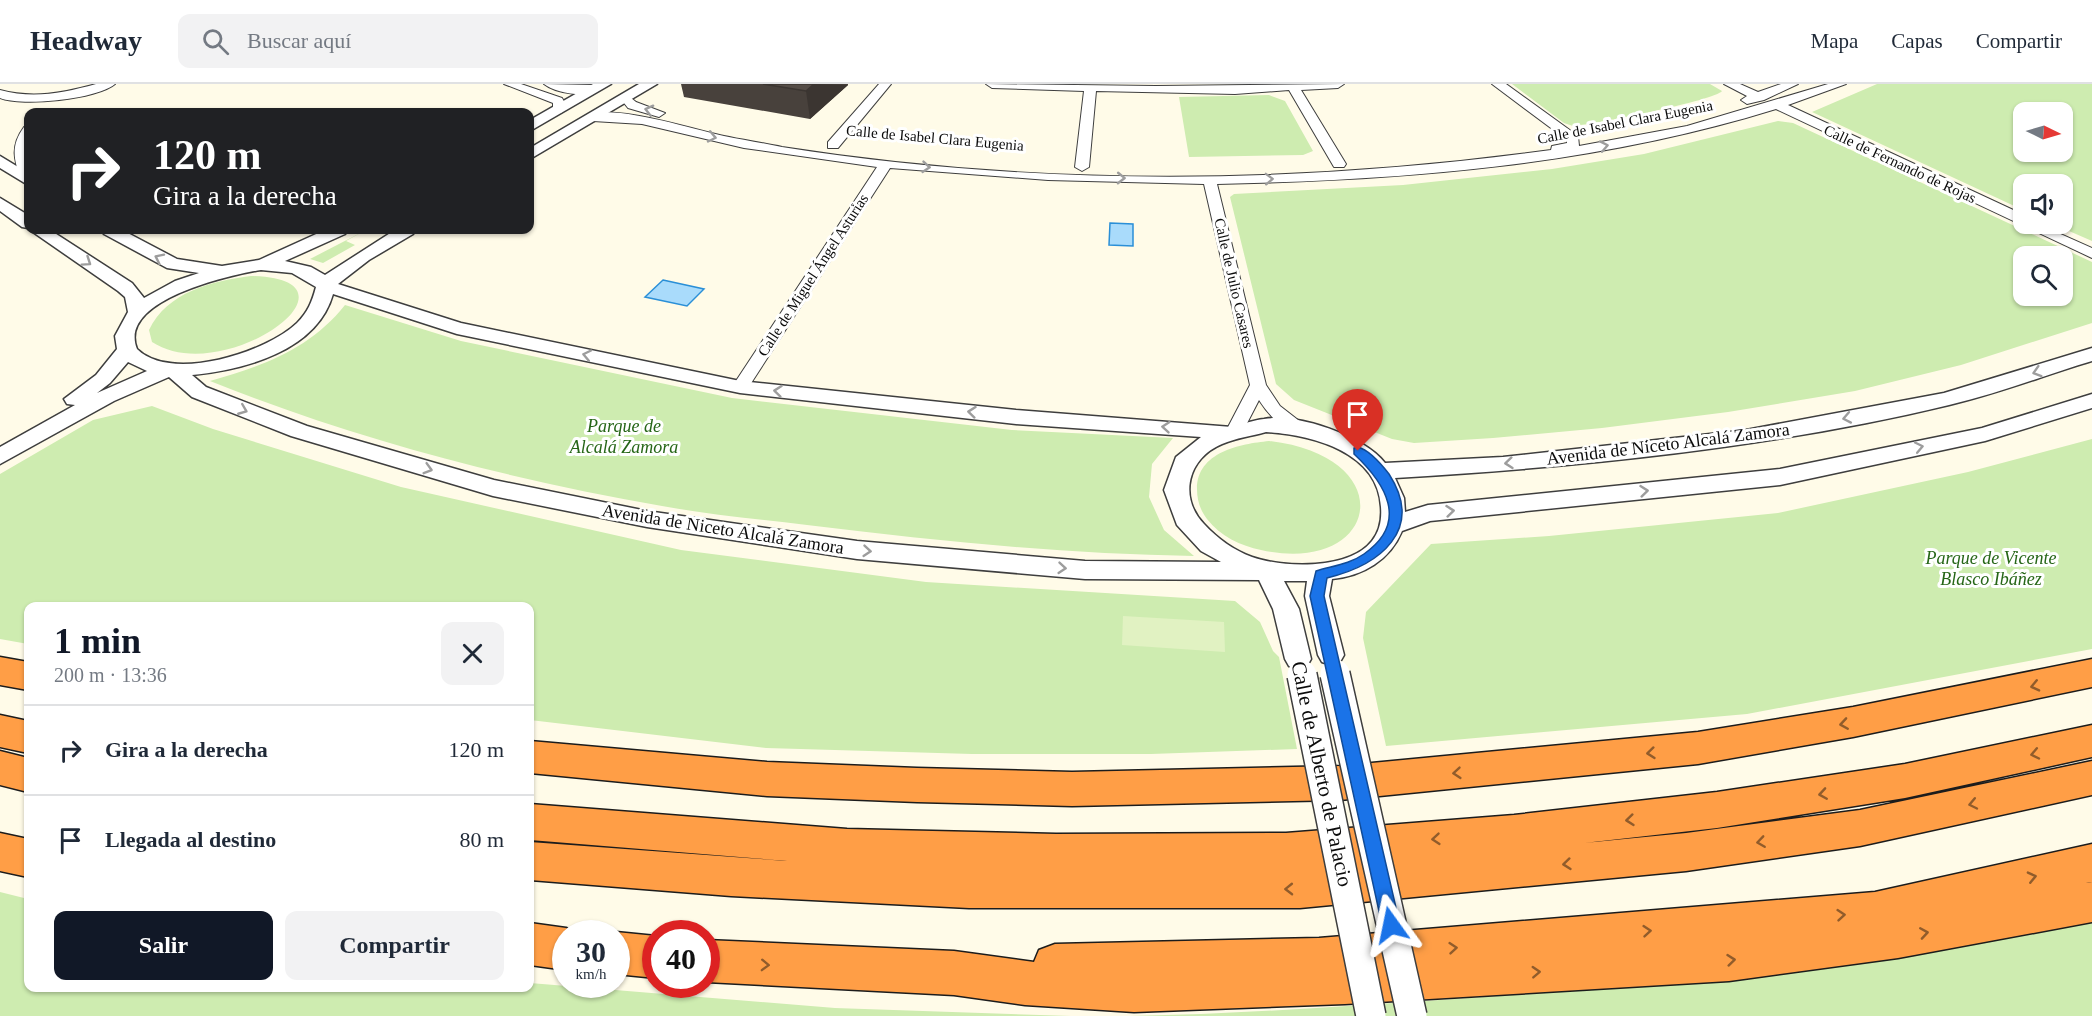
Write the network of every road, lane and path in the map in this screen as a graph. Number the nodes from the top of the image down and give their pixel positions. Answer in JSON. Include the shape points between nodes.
{"nodes":[{"id":1,"x":100,"y":84,"type":"edge"},
{"id":2,"x":109,"y":84,"type":"edge"},
{"id":3,"x":510,"y":84,"type":"edge"},
{"id":4,"x":550,"y":84,"type":"edge"},
{"id":5,"x":650,"y":84,"type":"edge"},
{"id":6,"x":885,"y":84,"type":"edge"},
{"id":7,"x":992,"y":84,"type":"edge"},
{"id":8,"x":1338,"y":84,"type":"edge"},
{"id":9,"x":1498,"y":84,"type":"edge"},
{"id":10,"x":1730,"y":84,"type":"edge"},
{"id":11,"x":1792,"y":84,"type":"edge"},
{"id":12,"x":1840,"y":84,"type":"edge"},
{"id":13,"x":1091,"y":86,"type":"edge"},
{"id":14,"x":1292,"y":86,"type":"edge"},
{"id":15,"x":599,"y":87,"type":"edge"},
{"id":16,"x":88,"y":90,"type":"junction"},
{"id":17,"x":0,"y":94,"type":"edge"},
{"id":18,"x":1760,"y":97,"type":"junction"},
{"id":19,"x":626,"y":98,"type":"junction"},
{"id":20,"x":1777,"y":105,"type":"junction"},
{"id":21,"x":57,"y":108,"type":"edge"},
{"id":22,"x":557,"y":110,"type":"junction"},
{"id":23,"x":593,"y":117,"type":"junction"},
{"id":24,"x":534,"y":124,"type":"edge"},
{"id":25,"x":24,"y":137,"type":"edge"},
{"id":26,"x":1573,"y":139,"type":"junction"},
{"id":27,"x":833,"y":145,"type":"junction"},
{"id":28,"x":534,"y":152,"type":"edge"},
{"id":29,"x":0,"y":161,"type":"edge"},
{"id":30,"x":886,"y":164,"type":"junction"},
{"id":31,"x":1339,"y":164,"type":"junction"},
{"id":32,"x":1484,"y":164,"type":"junction"},
{"id":33,"x":1082,"y":166,"type":"junction"},
{"id":34,"x":24,"y":168,"type":"edge"},
{"id":35,"x":1249,"y":168,"type":"junction"},
{"id":36,"x":24,"y":177,"type":"edge"},
{"id":37,"x":1210,"y":181,"type":"junction"},
{"id":38,"x":0,"y":203,"type":"edge"},
{"id":39,"x":2013,"y":216,"type":"edge"},
{"id":40,"x":24,"y":219,"type":"edge"},
{"id":41,"x":45,"y":234,"type":"edge"},
{"id":42,"x":117,"y":234,"type":"edge"},
{"id":43,"x":331,"y":234,"type":"edge"},
{"id":44,"x":400,"y":234,"type":"edge"},
{"id":45,"x":2049,"y":234,"type":"edge"},
{"id":46,"x":2092,"y":254,"type":"edge"},
{"id":47,"x":363,"y":256,"type":"junction"},
{"id":48,"x":261,"y":265,"type":"junction"},
{"id":49,"x":229,"y":269,"type":"junction"},
{"id":50,"x":326,"y":285,"type":"junction"},
{"id":51,"x":374,"y":300,"type":"junction"},
{"id":52,"x":138,"y":313,"type":"junction"},
{"id":53,"x":127,"y":350,"type":"junction"},
{"id":54,"x":2092,"y":354,"type":"edge"},
{"id":55,"x":171,"y":370,"type":"junction"},
{"id":56,"x":1258,"y":385,"type":"junction"},
{"id":57,"x":740,"y":387,"type":"junction"},
{"id":58,"x":199,"y":392,"type":"junction"},
{"id":59,"x":2092,"y":401,"type":"edge"},
{"id":60,"x":87,"y":407,"type":"junction"},
{"id":61,"x":1298,"y":427,"type":"junction"},
{"id":62,"x":1230,"y":431,"type":"junction"},
{"id":63,"x":0,"y":441,"type":"edge"},
{"id":64,"x":0,"y":456,"type":"edge"},
{"id":65,"x":1380,"y":471,"type":"junction"},
{"id":66,"x":1394,"y":525,"type":"junction"},
{"id":67,"x":1265,"y":572,"type":"junction"},
{"id":68,"x":1321,"y":574,"type":"junction"},
{"id":69,"x":0,"y":671,"type":"edge"},
{"id":70,"x":2092,"y":673,"type":"edge"},
{"id":71,"x":24,"y":675,"type":"edge"},
{"id":72,"x":0,"y":731,"type":"edge"},
{"id":73,"x":24,"y":736,"type":"edge"},
{"id":74,"x":2092,"y":741,"type":"edge"},
{"id":75,"x":534,"y":757,"type":"edge"},
{"id":76,"x":0,"y":768,"type":"edge"},
{"id":77,"x":24,"y":774,"type":"edge"},
{"id":78,"x":2092,"y":778,"type":"edge"},
{"id":79,"x":534,"y":822,"type":"edge"},
{"id":80,"x":0,"y":852,"type":"edge"},
{"id":81,"x":24,"y":857,"type":"edge"},
{"id":82,"x":534,"y":861,"type":"edge"},
{"id":83,"x":2092,"y":863,"type":"edge"},
{"id":84,"x":2092,"y":902,"type":"edge"},
{"id":85,"x":534,"y":945,"type":"edge"},
{"id":86,"x":552,"y":947,"type":"edge"},
{"id":87,"x":720,"y":962,"type":"edge"},
{"id":88,"x":954,"y":973,"type":"junction"},
{"id":89,"x":1371,"y":1016,"type":"edge"},
{"id":90,"x":1412,"y":1016,"type":"edge"}],
"edges":[{"from":1,"to":16,"type":"street"},
{"from":2,"to":16,"type":"street"},
{"from":3,"to":22,"type":"street","via":[[554,99],[560,103]]},
{"from":4,"to":15,"type":"street","via":[[574,90]]},
{"from":5,"to":19,"type":"street"},
{"from":6,"to":27,"type":"street"},
{"from":7,"to":13,"type":"street"},
{"from":8,"to":14,"type":"street"},
{"from":9,"to":26,"type":"street"},
{"from":10,"to":18,"type":"street"},
{"from":11,"to":18,"type":"street","name":"Calle de Isabel Clara Eugenia"},
{"from":12,"to":20,"type":"street","name":"Calle de Isabel Clara Eugenia"},
{"from":13,"to":14,"type":"street","via":[[1179,90]]},
{"from":13,"to":33,"type":"street"},
{"from":14,"to":31,"type":"street"},
{"from":15,"to":22,"type":"street"},
{"from":16,"to":17,"type":"street","via":[[47,98],[20,99]]},
{"from":16,"to":21,"type":"street"},
{"from":18,"to":26,"type":"street","name":"Calle de Isabel Clara Eugenia","via":[[1668,121]]},
{"from":19,"to":23,"type":"street"},
{"from":27,"to":19,"type":"street","name":"Calle de Isabel Clara Eugenia","one_way":true,"via":[[655,112],[632,105]]},
{"from":32,"to":20,"type":"street","name":"Calle de Isabel Clara Eugenia","one_way":true,"via":[[1586,150],[1687,130]]},
{"from":20,"to":39,"type":"street","name":"Calle de Fernando de Rojas"},
{"from":22,"to":24,"type":"street"},
{"from":23,"to":28,"type":"street"},
{"from":23,"to":30,"type":"street","name":"Calle de Isabel Clara Eugenia","one_way":true,"via":[[619,117],[729,141]]},
{"from":25,"to":34,"type":"street","via":[[19,146]]},
{"from":26,"to":31,"type":"street","name":"Calle de Isabel Clara Eugenia"},
{"from":26,"to":32,"type":"street","name":"Calle de Isabel Clara Eugenia","via":[[1573,146]]},
{"from":27,"to":33,"type":"street","name":"Calle de Isabel Clara Eugenia","via":[[974,160]]},
{"from":29,"to":36,"type":"street"},
{"from":30,"to":37,"type":"street","name":"Calle de Isabel Clara Eugenia","one_way":true,"via":[[1044,176]]},
{"from":30,"to":57,"type":"street","name":"Calle de Miguel Ángel Asturias"},
{"from":31,"to":35,"type":"street","name":"Calle de Isabel Clara Eugenia"},
{"from":37,"to":32,"type":"street","name":"Calle de Isabel Clara Eugenia","one_way":true,"via":[[1388,173]]},
{"from":33,"to":35,"type":"street","name":"Calle de Isabel Clara Eugenia"},
{"from":35,"to":37,"type":"street","name":"Calle de Isabel Clara Eugenia"},
{"from":37,"to":56,"type":"street","name":"Calle de Julio Casares"},
{"from":38,"to":40,"type":"street"},
{"from":41,"to":52,"type":"street","one_way":true,"via":[[134,294]]},
{"from":49,"to":42,"type":"street","one_way":true,"via":[[173,264]]},
{"from":43,"to":48,"type":"street"},
{"from":44,"to":47,"type":"street"},
{"from":45,"to":46,"type":"street"},
{"from":47,"to":50,"type":"street"},
{"from":47,"to":51,"type":"street","via":[[354,271]]},
{"from":48,"to":49,"type":"street"},
{"from":48,"to":50,"type":"street","via":[[298,268]]},
{"from":49,"to":52,"type":"street","via":[[168,291]]},
{"from":50,"to":51,"type":"street"},
{"from":50,"to":55,"type":"street","via":[[326,298],[314,319],[282,343],[231,363]]},
{"from":57,"to":51,"type":"street","one_way":true,"via":[[457,328]]},
{"from":52,"to":53,"type":"street","via":[[126,333]]},
{"from":53,"to":55,"type":"street","via":[[145,364]]},
{"from":53,"to":63,"type":"street","via":[[88,391]]},
{"from":54,"to":65,"type":"street","name":"Avenida de Niceto Alcalá Zamora","one_way":true,"via":[[1947,399],[1746,437],[1503,464]]},
{"from":55,"to":58,"type":"street","name":"Avenida de Niceto Alcalá Zamora"},
{"from":55,"to":60,"type":"street"},
{"from":56,"to":61,"type":"street","name":"Calle de Julio Casares","via":[[1274,410]]},
{"from":56,"to":62,"type":"street"},
{"from":62,"to":57,"type":"street","one_way":true,"via":[[1016,417]]},
{"from":58,"to":60,"type":"street","name":"Avenida de Niceto Alcalá Zamora","via":[[146,391]]},
{"from":58,"to":67,"type":"street","name":"Avenida de Niceto Alcalá Zamora","one_way":true,"via":[[299,431],[493,488],[647,519],[857,550],[1074,569]]},
{"from":66,"to":59,"type":"street","one_way":true,"via":[[1428,513],[1780,477],[1985,434]]},
{"from":60,"to":64,"type":"street"},
{"from":61,"to":62,"type":"street","via":[[1266,425]]},
{"from":61,"to":65,"type":"street","via":[[1330,436],[1358,451]]},
{"from":62,"to":67,"type":"street","via":[[1204,442],[1188,456],[1178,472],[1175,491],[1191,530],[1210,548]]},
{"from":65,"to":66,"type":"street","via":[[1391,488],[1396,507]]},
{"from":66,"to":68,"type":"street","via":[[1384,543],[1369,557],[1347,568]]},
{"from":67,"to":68,"type":"street"},
{"from":67,"to":89,"type":"street","name":"Calle de Alberto de Palacio","bridge":true,"via":[[1286,609],[1300,667]]},
{"from":68,"to":90,"type":"street","name":"Calle de Alberto de Palacio","bridge":true,"via":[[1317,596]]},
{"from":69,"to":71,"type":"highway"},
{"from":70,"to":75,"type":"highway","one_way":true,"via":[[1853,722],[1698,748],[1340,783],[1072,789],[767,779]]},
{"from":72,"to":73,"type":"highway"},
{"from":74,"to":79,"type":"highway","one_way":true,"via":[[1905,781],[1718,810],[1286,852],[1056,853],[847,848]]},
{"from":76,"to":77,"type":"highway"},
{"from":78,"to":82,"type":"highway","one_way":true,"via":[[1860,828],[1686,852],[1300,889],[969,889]]},
{"from":80,"to":81,"type":"highway"},
{"from":88,"to":83,"type":"highway","one_way":true,"via":[[1024,965],[1319,959],[1875,912]]},
{"from":88,"to":84,"type":"highway","one_way":true,"via":[[1025,983],[1134,990],[1551,972],[1729,960],[1920,934]]},
{"from":85,"to":86,"type":"highway"},
{"from":87,"to":88,"type":"highway","one_way":true}]}
